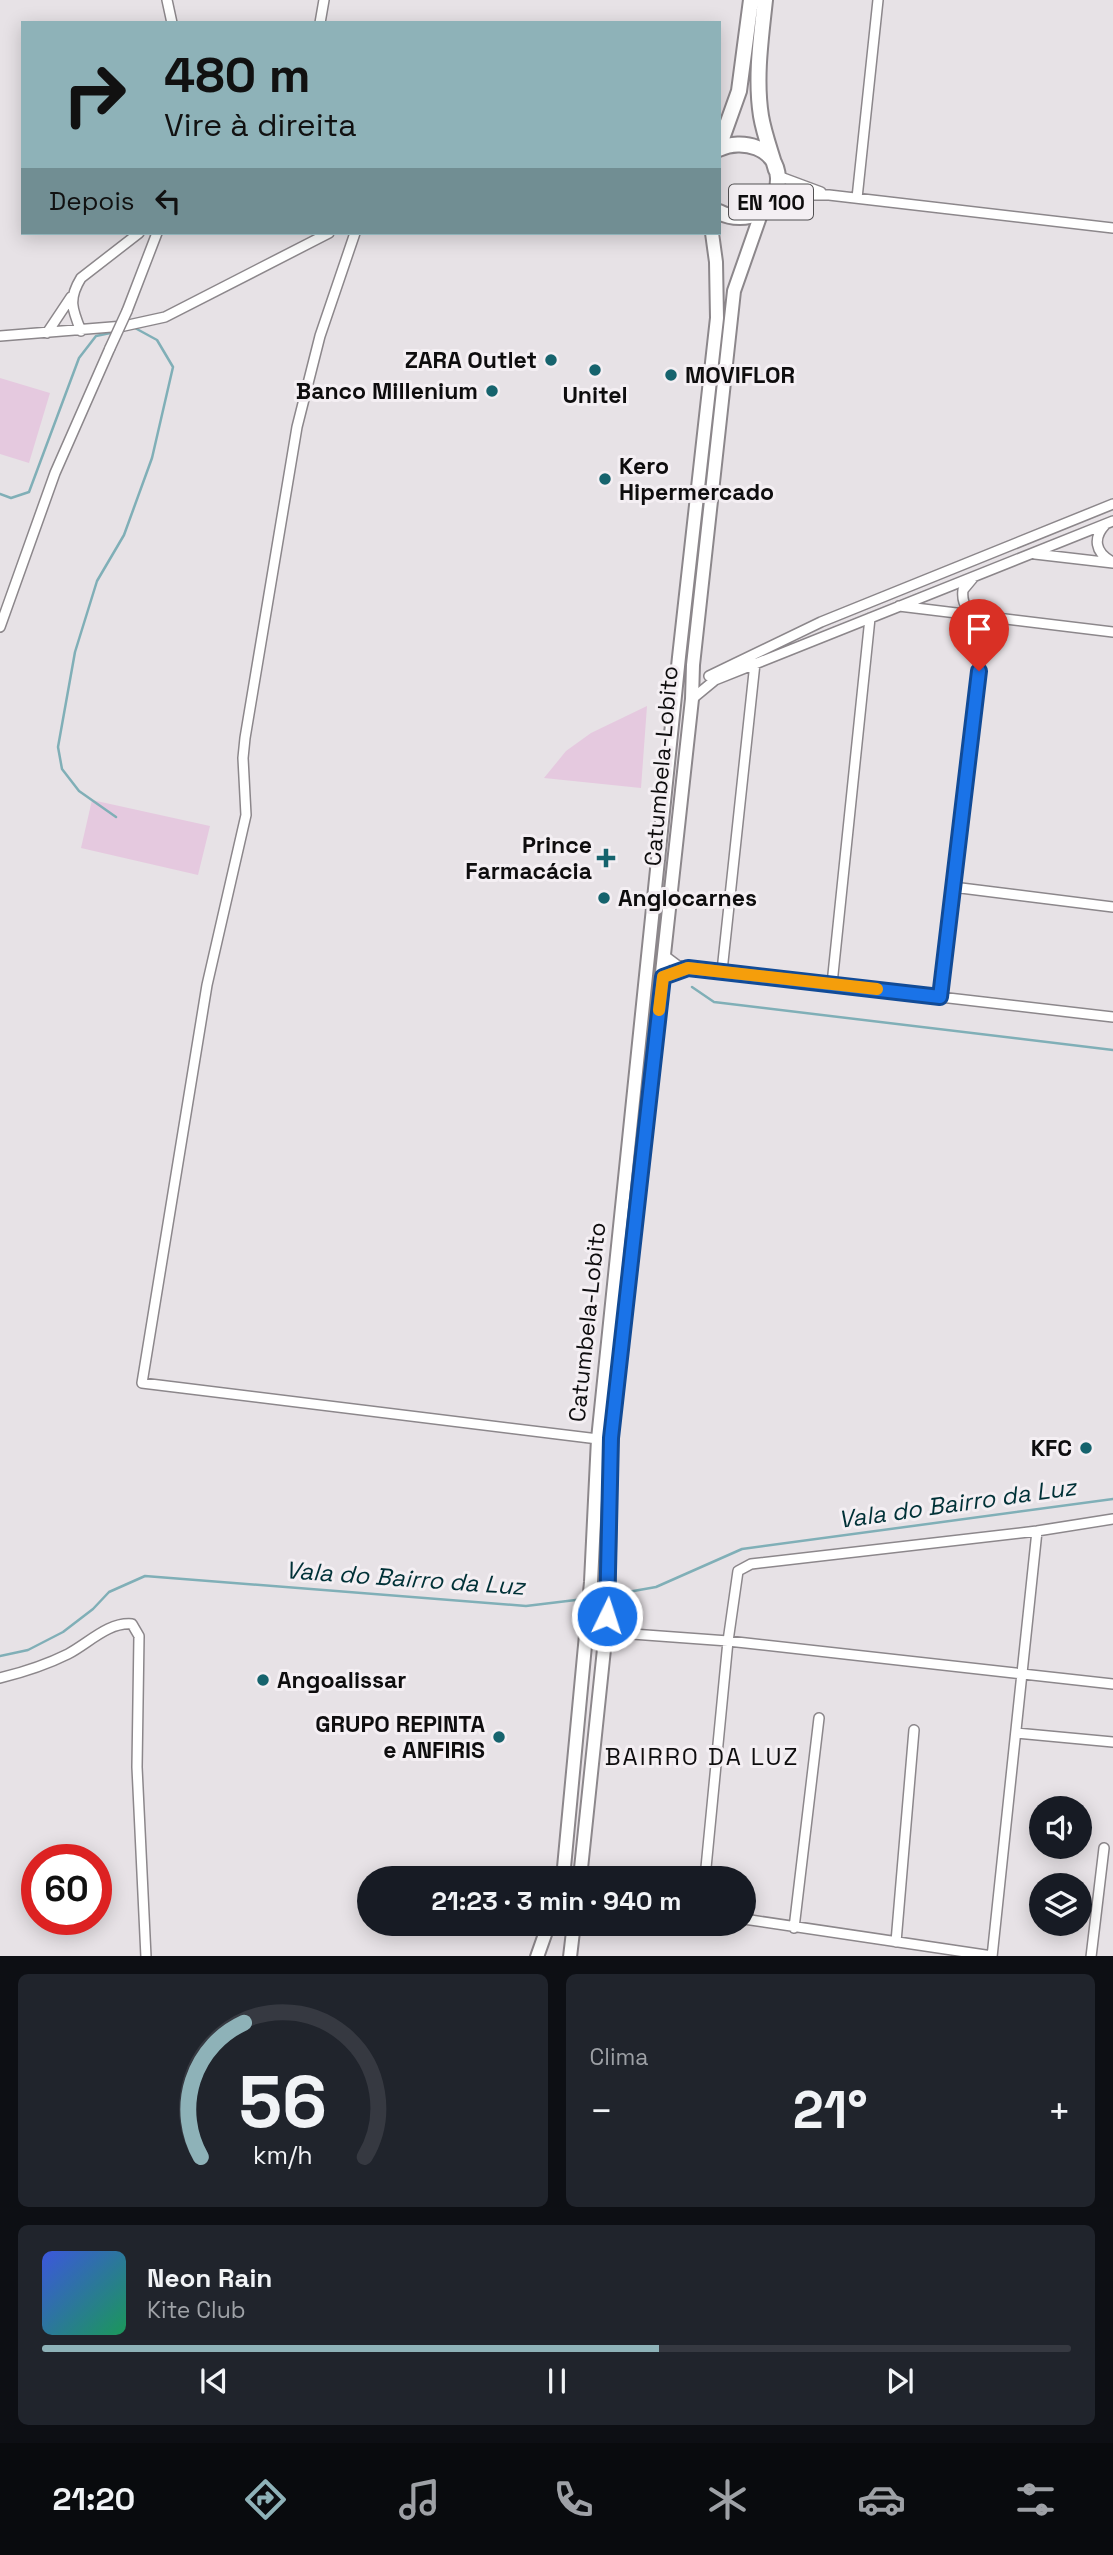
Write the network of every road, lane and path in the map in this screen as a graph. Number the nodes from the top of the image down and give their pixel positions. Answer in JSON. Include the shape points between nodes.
{"nodes":[{"id":1,"x":167,"y":0,"type":"edge"},
{"id":2,"x":324,"y":0,"type":"edge"},
{"id":3,"x":751,"y":0,"type":"edge"},
{"id":4,"x":765,"y":0,"type":"edge"},
{"id":5,"x":878,"y":0,"type":"edge"},
{"id":6,"x":172,"y":21,"type":"edge"},
{"id":7,"x":320,"y":21,"type":"edge"},
{"id":8,"x":721,"y":142,"type":"edge"},
{"id":9,"x":721,"y":147,"type":"edge"},
{"id":10,"x":777,"y":173,"type":"junction"},
{"id":11,"x":830,"y":195,"type":"junction"},
{"id":12,"x":857,"y":198,"type":"junction"},
{"id":13,"x":766,"y":207,"type":"junction"},
{"id":14,"x":721,"y":213,"type":"edge"},
{"id":15,"x":1113,"y":228,"type":"edge"},
{"id":16,"x":136,"y":235,"type":"edge"},
{"id":17,"x":156,"y":235,"type":"edge"},
{"id":18,"x":325,"y":235,"type":"edge"},
{"id":19,"x":354,"y":235,"type":"edge"},
{"id":20,"x":712,"y":235,"type":"edge"},
{"id":21,"x":72,"y":296,"type":"junction"},
{"id":22,"x":81,"y":331,"type":"junction"},
{"id":23,"x":47,"y":333,"type":"junction"},
{"id":24,"x":0,"y":336,"type":"edge"},
{"id":25,"x":1113,"y":504,"type":"edge"},
{"id":26,"x":1110,"y":522,"type":"edge"},
{"id":27,"x":1031,"y":553,"type":"junction"},
{"id":28,"x":1113,"y":562,"type":"edge"},
{"id":29,"x":978,"y":575,"type":"junction"},
{"id":30,"x":899,"y":606,"type":"junction"},
{"id":31,"x":985,"y":617,"type":"junction"},
{"id":32,"x":870,"y":618,"type":"junction"},
{"id":33,"x":0,"y":627,"type":"edge"},
{"id":34,"x":1113,"y":632,"type":"edge"},
{"id":35,"x":755,"y":663,"type":"junction"},
{"id":36,"x":692,"y":669,"type":"junction"},
{"id":37,"x":709,"y":676,"type":"junction"},
{"id":38,"x":722,"y":677,"type":"junction"},
{"id":39,"x":692,"y":699,"type":"junction"},
{"id":40,"x":953,"y":887,"type":"junction"},
{"id":41,"x":1113,"y":907,"type":"edge"},
{"id":42,"x":665,"y":956,"type":"junction"},
{"id":43,"x":688,"y":968,"type":"junction"},
{"id":44,"x":722,"y":971,"type":"junction"},
{"id":45,"x":663,"y":977,"type":"junction"},
{"id":46,"x":832,"y":984,"type":"junction"},
{"id":47,"x":940,"y":997,"type":"junction"},
{"id":48,"x":1113,"y":1017,"type":"edge"},
{"id":49,"x":598,"y":1439,"type":"junction"},
{"id":50,"x":1113,"y":1519,"type":"edge"},
{"id":51,"x":1037,"y":1531,"type":"junction"},
{"id":52,"x":605,"y":1632,"type":"junction"},
{"id":53,"x":728,"y":1641,"type":"junction"},
{"id":54,"x":1022,"y":1673,"type":"junction"},
{"id":55,"x":0,"y":1678,"type":"edge"},
{"id":56,"x":1113,"y":1684,"type":"edge"},
{"id":57,"x":819,"y":1718,"type":"dead end"},
{"id":58,"x":914,"y":1730,"type":"dead end"},
{"id":59,"x":1016,"y":1733,"type":"junction"},
{"id":60,"x":1113,"y":1742,"type":"edge"},
{"id":61,"x":1104,"y":1848,"type":"dead end"},
{"id":62,"x":564,"y":1866,"type":"edge"},
{"id":63,"x":581,"y":1866,"type":"edge"},
{"id":64,"x":706,"y":1866,"type":"edge"},
{"id":65,"x":756,"y":1921,"type":"edge"},
{"id":66,"x":794,"y":1928,"type":"junction"},
{"id":67,"x":544,"y":1936,"type":"edge"},
{"id":68,"x":572,"y":1936,"type":"edge"},
{"id":69,"x":896,"y":1942,"type":"junction"},
{"id":70,"x":146,"y":1956,"type":"edge"},
{"id":71,"x":537,"y":1956,"type":"edge"},
{"id":72,"x":570,"y":1956,"type":"edge"},
{"id":73,"x":992,"y":1956,"type":"edge"},
{"id":74,"x":1091,"y":1956,"type":"edge"}],
"edges":[{"from":1,"to":6,"type":"street"},
{"from":2,"to":7,"type":"street"},
{"from":3,"to":8,"type":"highway","via":[[739,91]]},
{"from":4,"to":10,"type":"highway","via":[[759,94]]},
{"from":5,"to":12,"type":"street"},
{"from":9,"to":10,"type":"highway","number":"EN 100","via":[[753,145],[763,151]]},
{"from":10,"to":11,"type":"street"},
{"from":10,"to":13,"type":"highway","number":"EN 100","via":[[776,192]]},
{"from":11,"to":12,"type":"street"},
{"from":11,"to":13,"type":"street","via":[[789,196]]},
{"from":12,"to":15,"type":"street"},
{"from":13,"to":14,"type":"highway","number":"EN 100","via":[[739,218]]},
{"from":13,"to":36,"type":"main road","name":"Catumbela-Lobito","number":"EN 100","via":[[734,290]]},
{"from":16,"to":21,"type":"street","via":[[81,278]]},
{"from":17,"to":33,"type":"street","bridge":true,"via":[[55,472]]},
{"from":18,"to":22,"type":"street","via":[[165,317]]},
{"from":19,"to":49,"type":"street","via":[[320,336],[297,426],[245,738],[246,815],[206,985],[142,1383]]},
{"from":20,"to":49,"type":"main road","name":"Catumbela-Lobito","number":"EN 100","via":[[718,318]]},
{"from":21,"to":22,"type":"street"},
{"from":21,"to":23,"type":"street"},
{"from":22,"to":23,"type":"street"},
{"from":23,"to":24,"type":"street"},
{"from":25,"to":37,"type":"street","via":[[821,622]]},
{"from":26,"to":27,"type":"street"},
{"from":26,"to":28,"type":"street","via":[[1097,534],[1097,544],[1099,552]]},
{"from":27,"to":28,"type":"street"},
{"from":27,"to":29,"type":"street"},
{"from":29,"to":30,"type":"street"},
{"from":29,"to":31,"type":"street","via":[[966,584],[962,596],[970,612]]},
{"from":30,"to":31,"type":"street"},
{"from":30,"to":32,"type":"street"},
{"from":31,"to":34,"type":"street"},
{"from":31,"to":40,"type":"street"},
{"from":32,"to":35,"type":"street"},
{"from":32,"to":46,"type":"street"},
{"from":35,"to":38,"type":"street"},
{"from":35,"to":44,"type":"street"},
{"from":36,"to":37,"type":"street"},
{"from":36,"to":39,"type":"main road","name":"Catumbela-Lobito","number":"EN 100"},
{"from":37,"to":38,"type":"street"},
{"from":38,"to":39,"type":"street"},
{"from":39,"to":42,"type":"main road","name":"Catumbela-Lobito","number":"EN 100"},
{"from":40,"to":41,"type":"street"},
{"from":40,"to":47,"type":"street"},
{"from":42,"to":43,"type":"street"},
{"from":42,"to":45,"type":"main road","name":"Catumbela-Lobito","number":"EN 100"},
{"from":43,"to":44,"type":"street"},
{"from":43,"to":45,"type":"street"},
{"from":44,"to":46,"type":"street"},
{"from":45,"to":52,"type":"main road","name":"Catumbela-Lobito","number":"EN 100","via":[[611,1438]]},
{"from":46,"to":47,"type":"street"},
{"from":47,"to":48,"type":"street"},
{"from":49,"to":62,"type":"main road","name":"Catumbela-Lobito","number":"EN 100","via":[[591,1582]]},
{"from":50,"to":51,"type":"street"},
{"from":51,"to":53,"type":"street","via":[[747,1565],[736,1577]]},
{"from":51,"to":54,"type":"street"},
{"from":52,"to":53,"type":"street"},
{"from":52,"to":63,"type":"main road","name":"Catumbela-Lobito"},
{"from":53,"to":54,"type":"street"},
{"from":53,"to":64,"type":"street"},
{"from":54,"to":56,"type":"street"},
{"from":54,"to":59,"type":"street"},
{"from":55,"to":70,"type":"street","via":[[27,1672],[69,1653],[120,1623],[132,1625],[139,1636],[137,1766]]},
{"from":57,"to":66,"type":"street"},
{"from":58,"to":69,"type":"street"},
{"from":59,"to":60,"type":"street"},
{"from":59,"to":73,"type":"street"},
{"from":61,"to":74,"type":"street"},
{"from":65,"to":66,"type":"street"},
{"from":66,"to":69,"type":"street"},
{"from":67,"to":71,"type":"main road"},
{"from":68,"to":72,"type":"main road"},
{"from":69,"to":73,"type":"street"}]}
